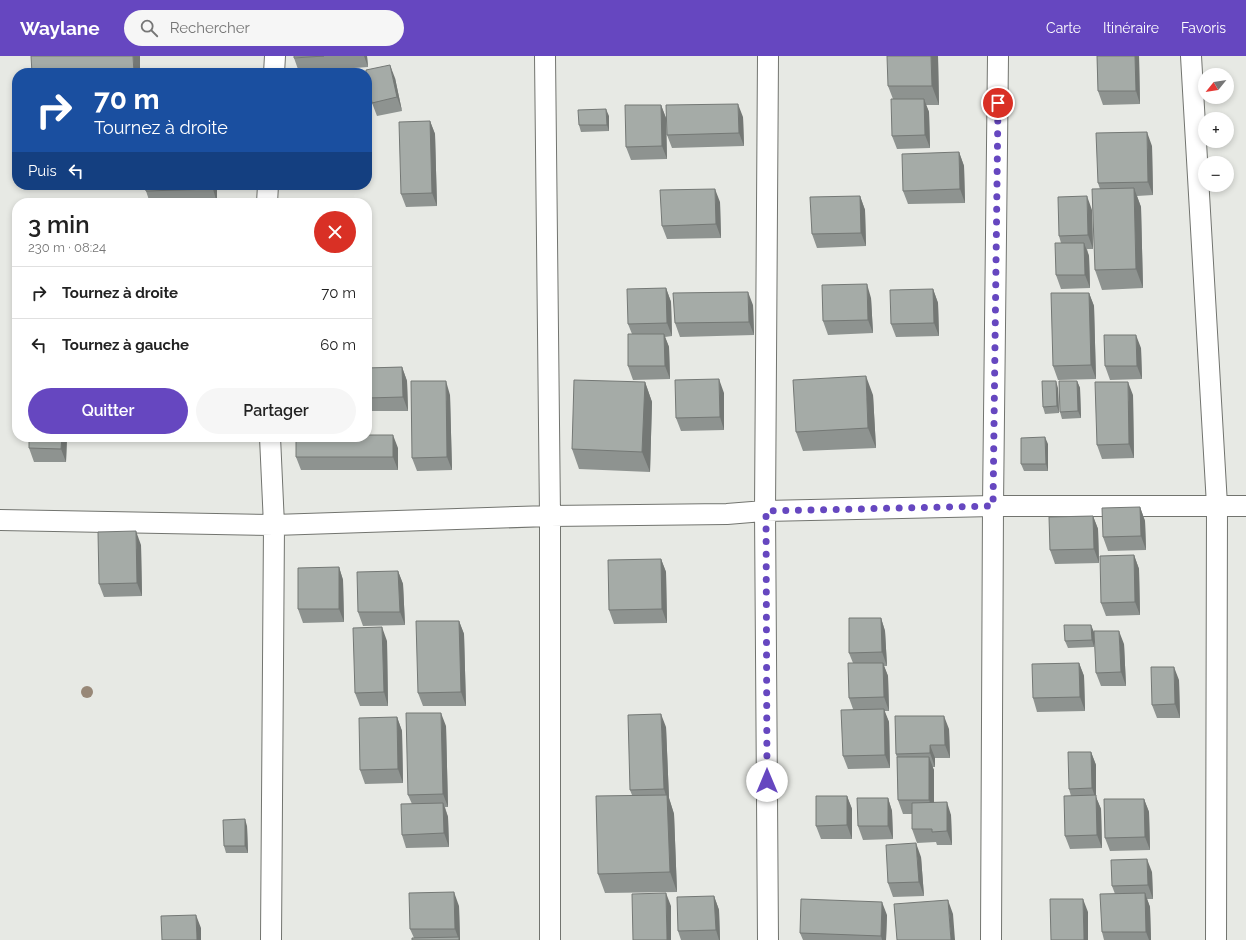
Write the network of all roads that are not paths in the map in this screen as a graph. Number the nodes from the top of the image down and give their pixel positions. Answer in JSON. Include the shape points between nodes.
{"nodes":[{"id":1,"x":275,"y":56,"type":"edge"},
{"id":2,"x":545,"y":56,"type":"edge"},
{"id":3,"x":768,"y":56,"type":"edge"},
{"id":4,"x":998,"y":56,"type":"edge"},
{"id":5,"x":1191,"y":56,"type":"edge"},
{"id":6,"x":274,"y":68,"type":"edge"},
{"id":7,"x":270,"y":442,"type":"edge"},
{"id":8,"x":1217,"y":505,"type":"junction"},
{"id":9,"x":993,"y":506,"type":"junction"},
{"id":10,"x":1246,"y":506,"type":"edge"},
{"id":11,"x":766,"y":511,"type":"junction"},
{"id":12,"x":550,"y":516,"type":"junction"},
{"id":13,"x":0,"y":520,"type":"edge"},
{"id":14,"x":274,"y":524,"type":"junction"},
{"id":15,"x":271,"y":940,"type":"edge"},
{"id":16,"x":550,"y":940,"type":"edge"},
{"id":17,"x":768,"y":940,"type":"edge"},
{"id":18,"x":991,"y":940,"type":"edge"},
{"id":19,"x":1216,"y":940,"type":"edge"}],
"edges":[{"from":1,"to":6,"type":"street"},
{"from":2,"to":12,"type":"street"},
{"from":3,"to":11,"type":"street"},
{"from":4,"to":9,"type":"street"},
{"from":5,"to":8,"type":"street"},
{"from":7,"to":14,"type":"street"},
{"from":8,"to":9,"type":"street"},
{"from":8,"to":10,"type":"street"},
{"from":8,"to":19,"type":"street"},
{"from":9,"to":11,"type":"street"},
{"from":9,"to":18,"type":"street"},
{"from":11,"to":12,"type":"street","via":[[727,514]]},
{"from":11,"to":17,"type":"street"},
{"from":12,"to":14,"type":"street"},
{"from":12,"to":16,"type":"street"},
{"from":13,"to":14,"type":"street"},
{"from":14,"to":15,"type":"street"}]}
